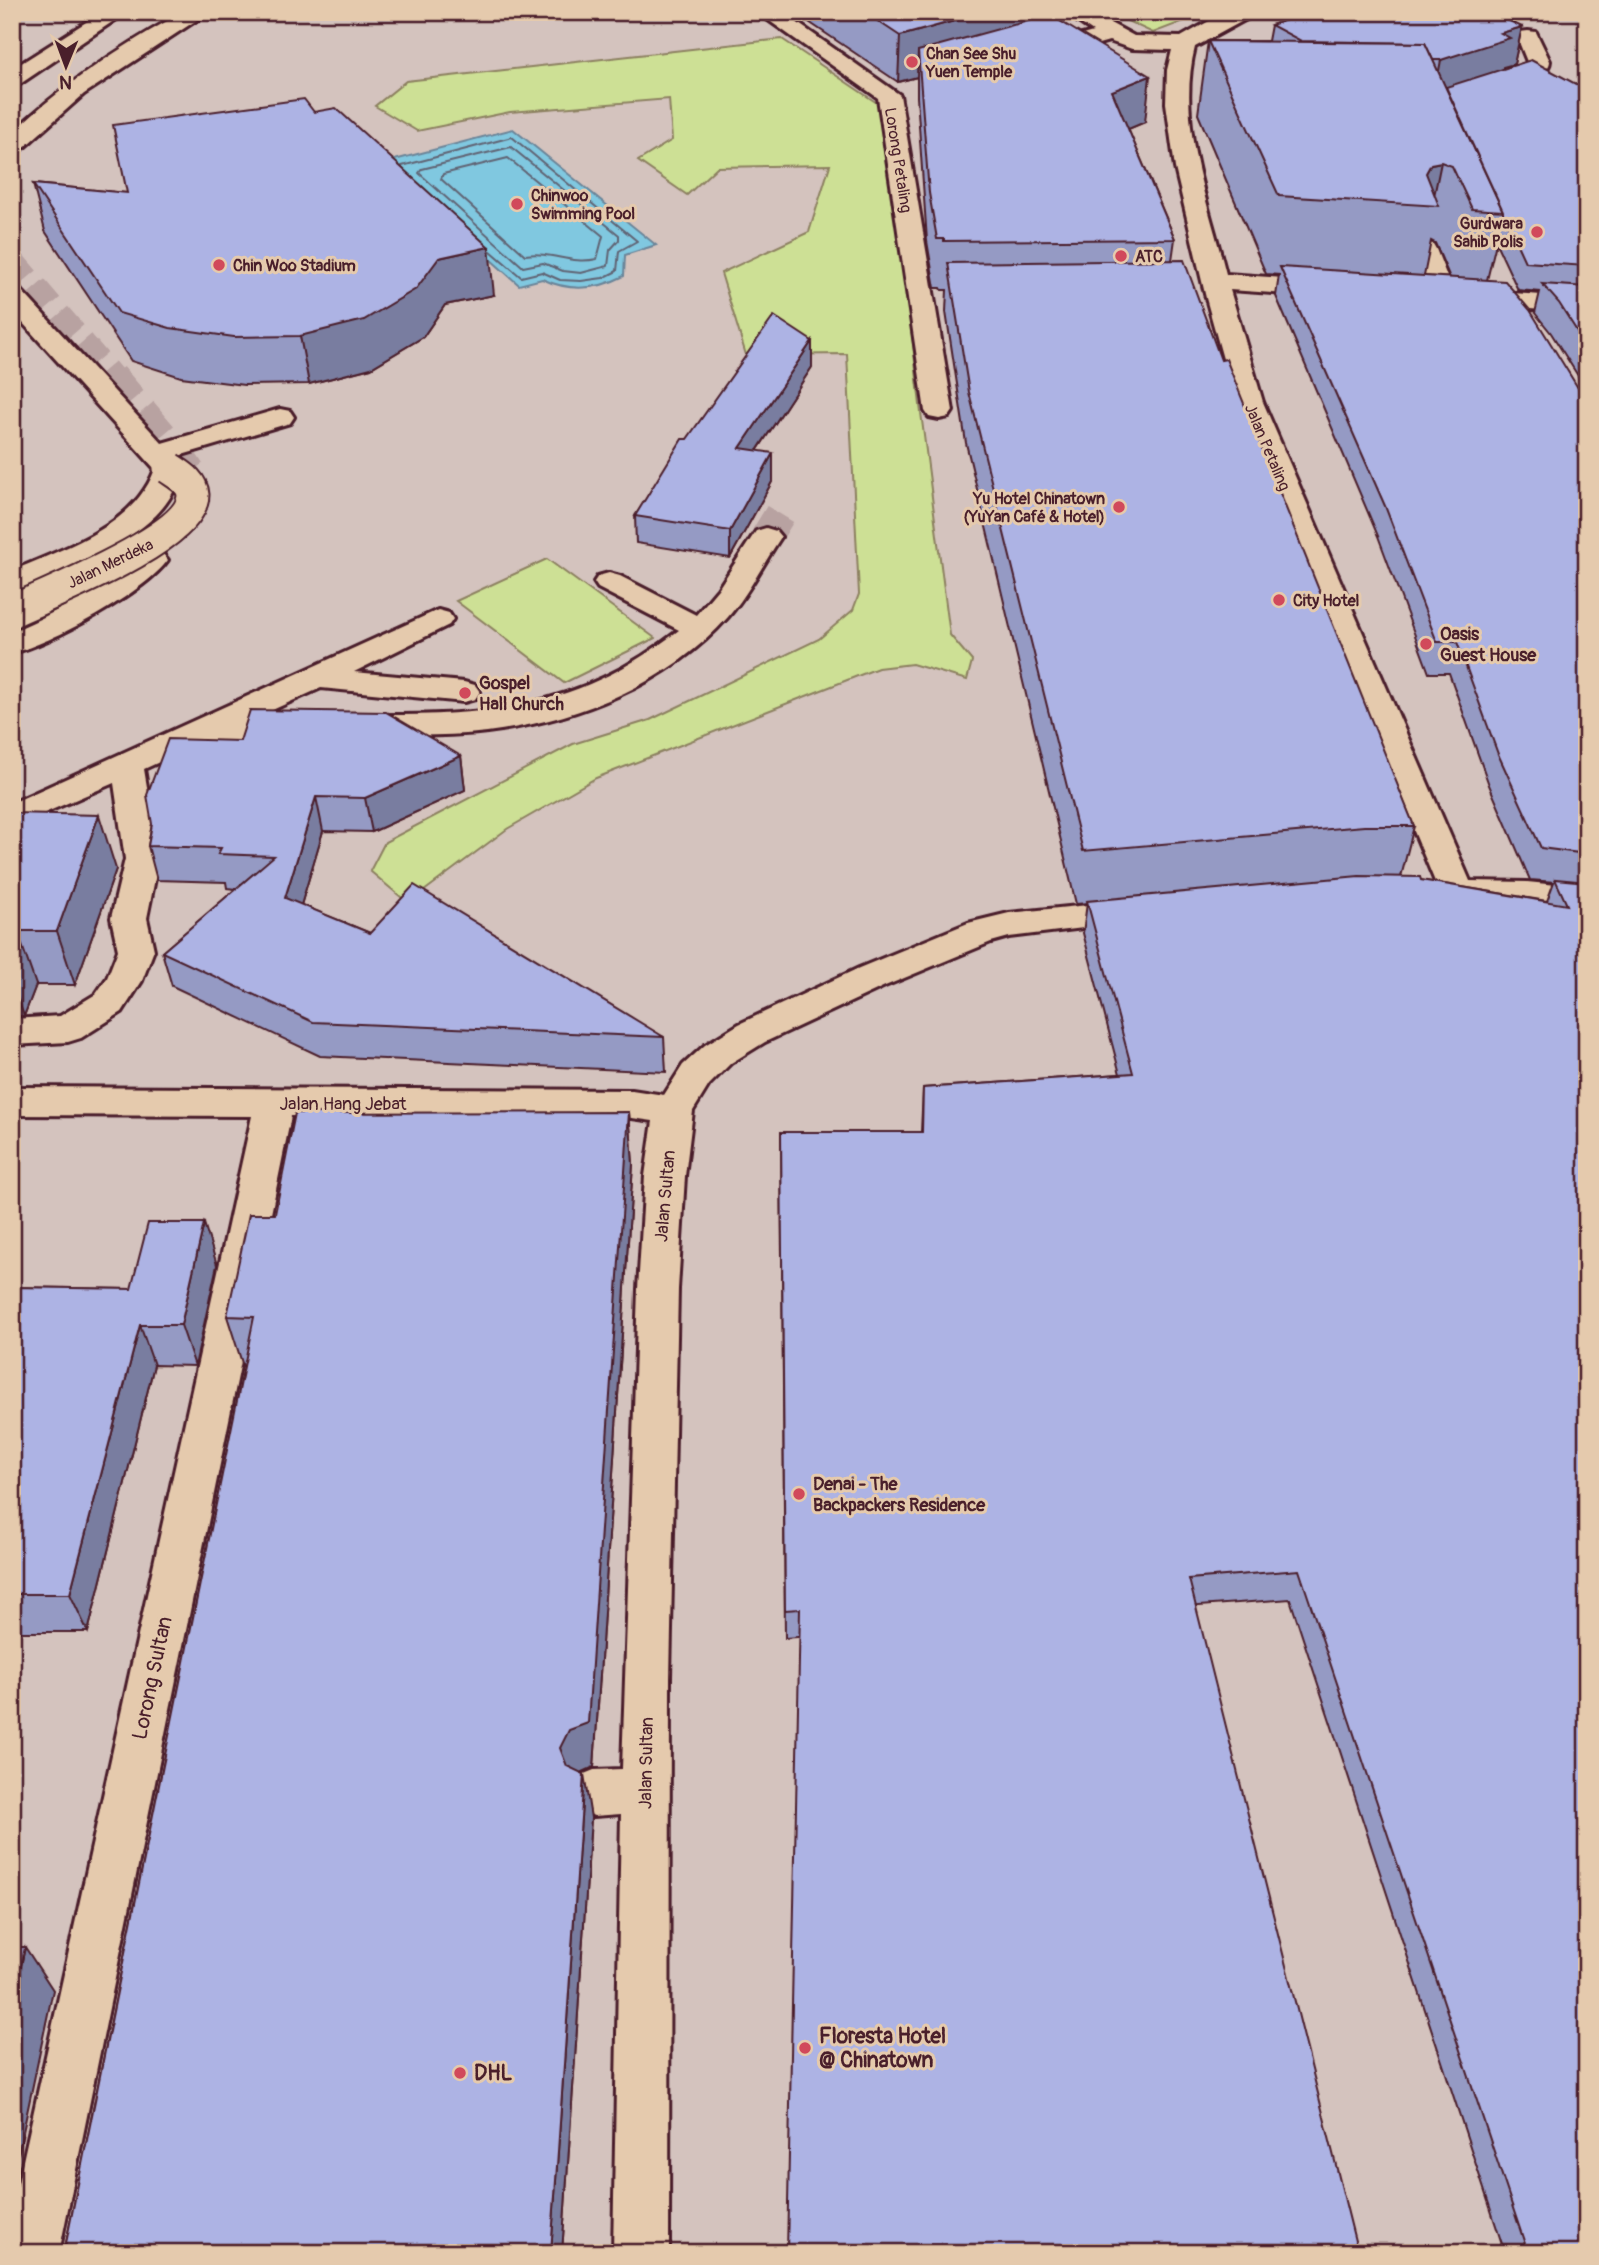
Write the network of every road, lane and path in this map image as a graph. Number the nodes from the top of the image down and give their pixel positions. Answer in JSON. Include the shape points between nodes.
{"nodes":[{"id":1,"x":79,"y":12,"type":"edge"},
{"id":2,"x":117,"y":12,"type":"edge"},
{"id":3,"x":159,"y":12,"type":"edge"},
{"id":4,"x":199,"y":12,"type":"edge"},
{"id":5,"x":766,"y":12,"type":"edge"},
{"id":6,"x":1074,"y":12,"type":"edge"},
{"id":7,"x":1242,"y":12,"type":"edge"},
{"id":8,"x":1111,"y":33,"type":"junction"},
{"id":9,"x":1528,"y":37,"type":"dead end"},
{"id":10,"x":1185,"y":44,"type":"junction"},
{"id":11,"x":12,"y":55,"type":"edge"},
{"id":12,"x":1018,"y":60,"type":"edge"},
{"id":13,"x":60,"y":76,"type":"dead end"},
{"id":14,"x":12,"y":79,"type":"edge"},
{"id":15,"x":915,"y":88,"type":"dead end"},
{"id":16,"x":889,"y":95,"type":"junction"},
{"id":17,"x":1472,"y":95,"type":"edge"},
{"id":18,"x":12,"y":146,"type":"edge"},
{"id":19,"x":1416,"y":249,"type":"edge"},
{"id":20,"x":1492,"y":271,"type":"edge"},
{"id":21,"x":1358,"y":291,"type":"edge"},
{"id":22,"x":1209,"y":292,"type":"junction"},
{"id":23,"x":12,"y":295,"type":"edge"},
{"id":24,"x":948,"y":300,"type":"edge"},
{"id":25,"x":920,"y":301,"type":"junction"},
{"id":26,"x":1507,"y":301,"type":"junction"},
{"id":27,"x":1587,"y":306,"type":"edge"},
{"id":28,"x":1529,"y":325,"type":"edge"},
{"id":29,"x":939,"y":411,"type":"dead end"},
{"id":30,"x":280,"y":417,"type":"dead end"},
{"id":31,"x":162,"y":461,"type":"junction"},
{"id":32,"x":766,"y":537,"type":"tunnel mouth"},
{"id":33,"x":153,"y":560,"type":"dead end"},
{"id":34,"x":12,"y":582,"type":"edge"},
{"id":35,"x":609,"y":582,"type":"dead end"},
{"id":36,"x":12,"y":611,"type":"edge"},
{"id":37,"x":438,"y":619,"type":"dead end"},
{"id":38,"x":700,"y":629,"type":"junction"},
{"id":39,"x":12,"y":644,"type":"edge"},
{"id":40,"x":317,"y":678,"type":"junction"},
{"id":41,"x":464,"y":692,"type":"dead end"},
{"id":42,"x":187,"y":737,"type":"junction"},
{"id":43,"x":127,"y":763,"type":"junction"},
{"id":44,"x":12,"y":816,"type":"edge"},
{"id":45,"x":1416,"y":892,"type":"edge"},
{"id":46,"x":1457,"y":892,"type":"junction"},
{"id":47,"x":1587,"y":900,"type":"edge"},
{"id":48,"x":1177,"y":908,"type":"edge"},
{"id":49,"x":12,"y":1032,"type":"edge"},
{"id":50,"x":12,"y":1101,"type":"edge"},
{"id":51,"x":274,"y":1104,"type":"junction"},
{"id":52,"x":674,"y":1110,"type":"junction"},
{"id":53,"x":646,"y":1790,"type":"junction"},
{"id":54,"x":594,"y":1793,"type":"dead end"},
{"id":55,"x":31,"y":2253,"type":"edge"},
{"id":56,"x":641,"y":2253,"type":"edge"}],
"edges":[{"from":1,"to":11,"type":"street"},
{"from":2,"to":14,"type":"street"},
{"from":3,"to":13,"type":"street"},
{"from":4,"to":18,"type":"street","via":[[68,97]]},
{"from":5,"to":16,"type":"street"},
{"from":6,"to":8,"type":"street"},
{"from":7,"to":10,"type":"street"},
{"from":8,"to":10,"type":"street","via":[[1132,41]]},
{"from":8,"to":12,"type":"street"},
{"from":9,"to":17,"type":"street","via":[[1539,61],[1535,70]]},
{"from":10,"to":22,"type":"street","name":"Jalan Petaling","via":[[1178,69],[1186,103],[1187,168]]},
{"from":15,"to":16,"type":"street","name":"Lorong Petaling"},
{"from":16,"to":25,"type":"street","name":"Lorong Petaling"},
{"from":19,"to":26,"type":"street","via":[[1427,296]]},
{"from":20,"to":26,"type":"street"},
{"from":21,"to":22,"type":"street"},
{"from":22,"to":46,"type":"street","name":"Jalan Petaling","via":[[1249,402]]},
{"from":23,"to":31,"type":"street","name":"Jalan Merdeka"},
{"from":24,"to":25,"type":"street"},
{"from":25,"to":29,"type":"street","name":"Lorong Petaling"},
{"from":26,"to":27,"type":"street"},
{"from":26,"to":28,"type":"street"},
{"from":30,"to":31,"type":"street"},
{"from":31,"to":34,"type":"street","name":"Jalan Merdeka","via":[[167,481],[146,510],[127,525]]},
{"from":31,"to":36,"type":"street","name":"Jalan Merdeka","bridge":true,"via":[[186,479],[193,492],[190,508],[180,522],[159,539]]},
{"from":32,"to":38,"type":"street","via":[[718,611]]},
{"from":33,"to":39,"type":"street","via":[[86,610]]},
{"from":35,"to":38,"type":"street"},
{"from":37,"to":40,"type":"street"},
{"from":38,"to":42,"type":"street","via":[[626,679],[557,708],[489,722],[424,727],[300,725]]},
{"from":40,"to":41,"type":"street"},
{"from":40,"to":42,"type":"street"},
{"from":42,"to":43,"type":"street"},
{"from":43,"to":44,"type":"street"},
{"from":43,"to":49,"type":"street","via":[[142,859],[129,918],[136,950],[124,981],[109,1003],[68,1029]]},
{"from":45,"to":46,"type":"street"},
{"from":46,"to":47,"type":"street"},
{"from":48,"to":52,"type":"street","name":"Jalan Sultan","via":[[1009,925],[969,937],[752,1033],[718,1054],[696,1075]]},
{"from":50,"to":51,"type":"street","name":"Jalan Hang Jebat"},
{"from":51,"to":52,"type":"street","name":"Jalan Hang Jebat","via":[[632,1104]]},
{"from":51,"to":55,"type":"street","name":"Lorong Sultan"},
{"from":52,"to":53,"type":"street","name":"Jalan Sultan","via":[[658,1289]]},
{"from":53,"to":54,"type":"street"},
{"from":53,"to":56,"type":"street","name":"Jalan Sultan"}]}
